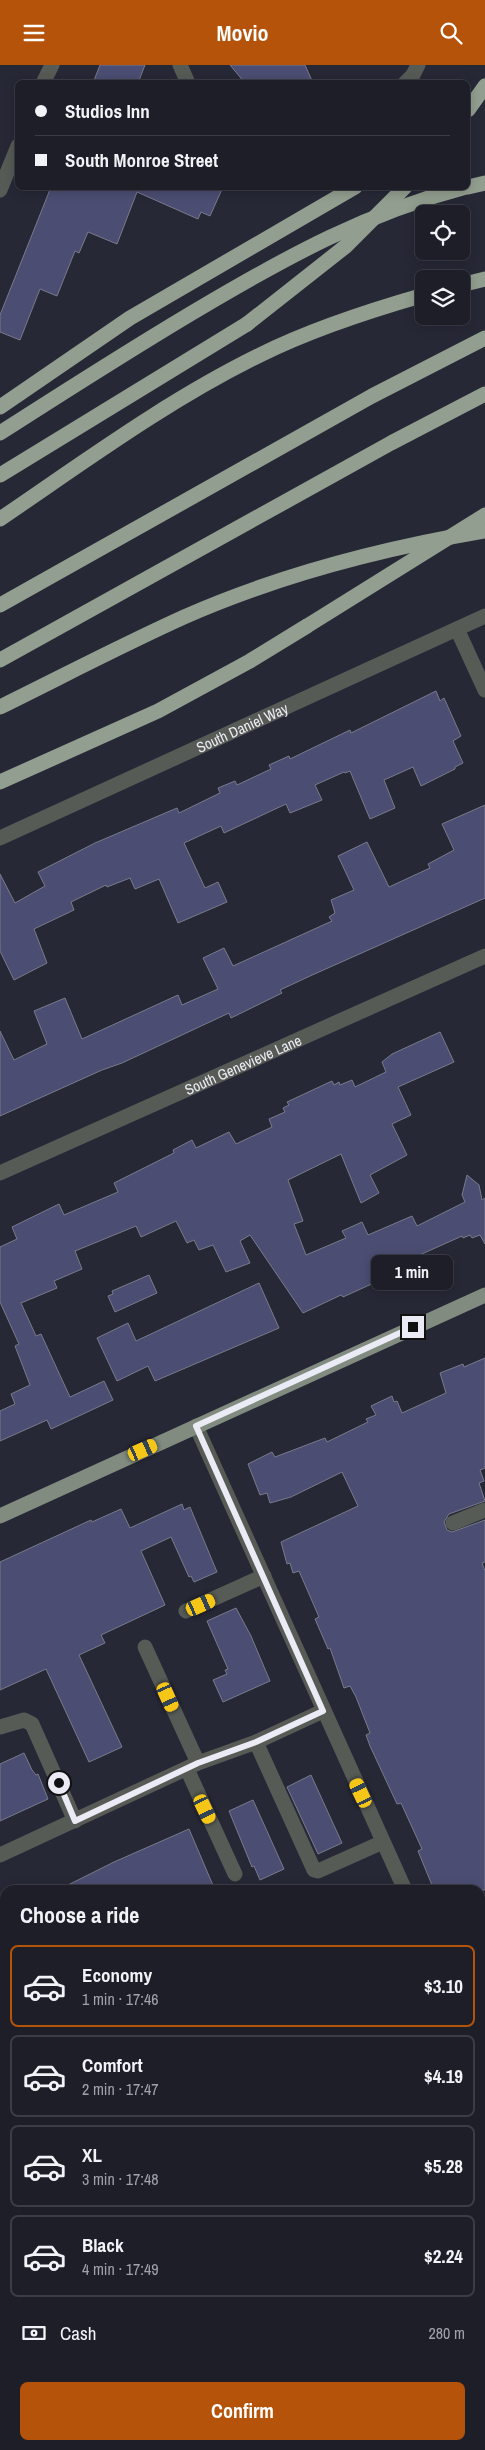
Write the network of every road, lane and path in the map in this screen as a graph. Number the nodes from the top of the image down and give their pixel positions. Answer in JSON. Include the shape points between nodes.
{"nodes":[{"id":1,"x":52,"y":65,"type":"edge"},
{"id":2,"x":180,"y":65,"type":"edge"},
{"id":3,"x":418,"y":65,"type":"edge"},
{"id":4,"x":44,"y":80,"type":"edge"},
{"id":5,"x":187,"y":80,"type":"edge"},
{"id":6,"x":408,"y":80,"type":"edge"},
{"id":7,"x":485,"y":86,"type":"edge"},
{"id":8,"x":485,"y":97,"type":"edge"},
{"id":9,"x":470,"y":108,"type":"edge"},
{"id":10,"x":470,"y":109,"type":"edge"},
{"id":11,"x":15,"y":153,"type":"edge"},
{"id":12,"x":485,"y":183,"type":"edge"},
{"id":13,"x":470,"y":186,"type":"edge"},
{"id":14,"x":0,"y":190,"type":"edge"},
{"id":15,"x":350,"y":190,"type":"edge"},
{"id":16,"x":402,"y":190,"type":"edge"},
{"id":17,"x":457,"y":190,"type":"edge"},
{"id":18,"x":485,"y":279,"type":"edge"},
{"id":19,"x":470,"y":283,"type":"edge"},
{"id":20,"x":415,"y":298,"type":"edge"},
{"id":21,"x":485,"y":338,"type":"edge"},
{"id":22,"x":485,"y":394,"type":"edge"},
{"id":23,"x":0,"y":407,"type":"edge"},
{"id":24,"x":0,"y":433,"type":"edge"},
{"id":25,"x":0,"y":475,"type":"edge"},
{"id":26,"x":485,"y":515,"type":"edge"},
{"id":27,"x":0,"y":519,"type":"edge"},
{"id":28,"x":485,"y":531,"type":"edge"},
{"id":29,"x":0,"y":605,"type":"edge"},
{"id":30,"x":485,"y":616,"type":"edge"},
{"id":31,"x":458,"y":629,"type":"junction"},
{"id":32,"x":0,"y":660,"type":"edge"},
{"id":33,"x":485,"y":690,"type":"edge"},
{"id":34,"x":0,"y":707,"type":"edge"},
{"id":35,"x":0,"y":782,"type":"edge"},
{"id":36,"x":0,"y":838,"type":"edge"},
{"id":37,"x":485,"y":955,"type":"edge"},
{"id":38,"x":0,"y":1173,"type":"edge"},
{"id":39,"x":485,"y":1295,"type":"edge"},
{"id":40,"x":196,"y":1426,"type":"junction"},
{"id":41,"x":485,"y":1511,"type":"edge"},
{"id":42,"x":0,"y":1515,"type":"edge"},
{"id":43,"x":453,"y":1523,"type":"dead end"},
{"id":44,"x":264,"y":1576,"type":"junction"},
{"id":45,"x":186,"y":1611,"type":"dead end"},
{"id":46,"x":145,"y":1647,"type":"dead end"},
{"id":47,"x":323,"y":1711,"type":"junction"},
{"id":48,"x":0,"y":1727,"type":"edge"},
{"id":49,"x":256,"y":1742,"type":"junction"},
{"id":50,"x":193,"y":1766,"type":"junction"},
{"id":51,"x":75,"y":1821,"type":"junction"},
{"id":52,"x":383,"y":1842,"type":"junction"},
{"id":53,"x":0,"y":1855,"type":"edge"},
{"id":54,"x":235,"y":1874,"type":"dead end"},
{"id":55,"x":402,"y":1885,"type":"edge"}],
"edges":[{"from":1,"to":4,"type":"street"},
{"from":2,"to":5,"type":"street"},
{"from":3,"to":6,"type":"street"},
{"from":7,"to":9,"type":"highway"},
{"from":8,"to":10,"type":"highway"},
{"from":11,"to":14,"type":"street"},
{"from":12,"to":13,"type":"highway"},
{"from":15,"to":23,"type":"highway","via":[[130,318]]},
{"from":16,"to":25,"type":"highway","bridge":true,"via":[[346,246],[247,323]]},
{"from":17,"to":24,"type":"highway","via":[[394,209],[295,253],[136,346]]},
{"from":18,"to":19,"type":"highway"},
{"from":20,"to":27,"type":"highway","via":[[306,334],[261,354],[102,450]]},
{"from":21,"to":29,"type":"highway","via":[[355,406]]},
{"from":22,"to":32,"type":"highway"},
{"from":26,"to":35,"type":"highway","bridge":true,"via":[[250,661],[158,711]]},
{"from":28,"to":34,"type":"highway","via":[[387,552],[288,579],[230,599],[184,617]]},
{"from":30,"to":31,"type":"street","name":"South Daniel Way"},
{"from":31,"to":33,"type":"street"},
{"from":31,"to":36,"type":"street","name":"South Daniel Way"},
{"from":37,"to":38,"type":"street","name":"South Genevieve Lane"},
{"from":39,"to":40,"type":"main road"},
{"from":40,"to":42,"type":"main road"},
{"from":40,"to":44,"type":"street"},
{"from":41,"to":43,"type":"street"},
{"from":44,"to":45,"type":"street"},
{"from":44,"to":47,"type":"street"},
{"from":46,"to":50,"type":"street"},
{"from":47,"to":49,"type":"street"},
{"from":47,"to":52,"type":"street"},
{"from":48,"to":51,"type":"street","via":[[24,1720],[32,1724]]},
{"from":49,"to":50,"type":"street"},
{"from":49,"to":52,"type":"street","via":[[314,1870]]},
{"from":50,"to":51,"type":"street"},
{"from":50,"to":54,"type":"street"},
{"from":51,"to":53,"type":"street"},
{"from":52,"to":55,"type":"street"}]}
